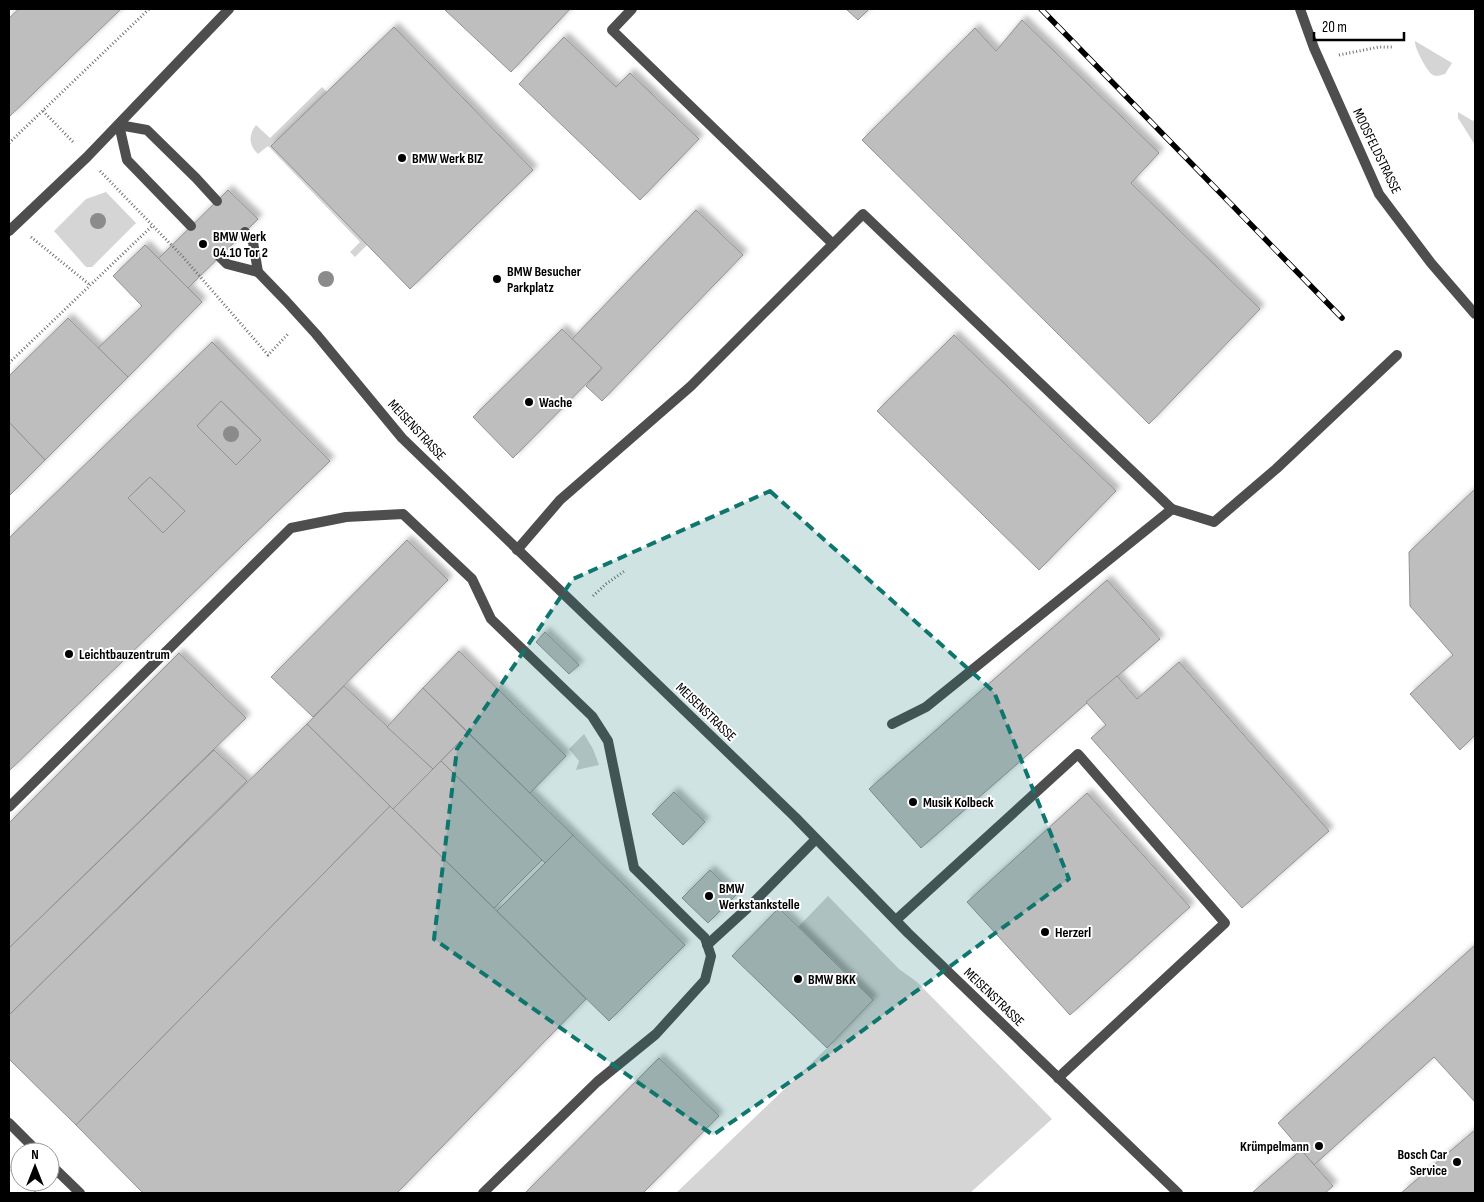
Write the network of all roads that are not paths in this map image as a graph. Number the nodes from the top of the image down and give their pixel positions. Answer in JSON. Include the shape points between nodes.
{"nodes":[{"id":1,"x":229,"y":9,"type":"edge"},
{"id":2,"x":632,"y":9,"type":"edge"},
{"id":3,"x":1300,"y":9,"type":"edge"},
{"id":4,"x":119,"y":125,"type":"junction"},
{"id":5,"x":216,"y":201,"type":"dead end"},
{"id":6,"x":191,"y":226,"type":"dead end"},
{"id":7,"x":12,"y":228,"type":"edge"},
{"id":8,"x":245,"y":232,"type":"dead end"},
{"id":9,"x":833,"y":244,"type":"junction"},
{"id":10,"x":217,"y":254,"type":"dead end"},
{"id":11,"x":258,"y":272,"type":"junction"},
{"id":12,"x":1475,"y":314,"type":"edge"},
{"id":13,"x":1397,"y":355,"type":"dead end"},
{"id":14,"x":1172,"y":509,"type":"junction"},
{"id":15,"x":517,"y":550,"type":"junction"},
{"id":16,"x":892,"y":724,"type":"dead end"},
{"id":17,"x":9,"y":807,"type":"edge"},
{"id":18,"x":816,"y":838,"type":"junction"},
{"id":19,"x":896,"y":920,"type":"junction"},
{"id":20,"x":707,"y":945,"type":"junction"},
{"id":21,"x":1058,"y":1078,"type":"junction"},
{"id":22,"x":9,"y":1123,"type":"edge"},
{"id":23,"x":28,"y":1142,"type":"edge"},
{"id":24,"x":60,"y":1174,"type":"edge"},
{"id":25,"x":80,"y":1193,"type":"edge"},
{"id":26,"x":483,"y":1193,"type":"edge"},
{"id":27,"x":1178,"y":1193,"type":"edge"}],
"edges":[{"from":1,"to":4,"type":"street"},
{"from":2,"to":9,"type":"street","via":[[612,30]]},
{"from":3,"to":12,"type":"street","name":"MOOSFELDSTRASSE","via":[[1379,194]]},
{"from":4,"to":5,"type":"street","via":[[147,130]]},
{"from":4,"to":6,"type":"street","via":[[127,160]]},
{"from":4,"to":7,"type":"street"},
{"from":8,"to":11,"type":"street","via":[[253,242]]},
{"from":9,"to":14,"type":"street","via":[[863,214]]},
{"from":9,"to":15,"type":"street","via":[[691,386],[560,500]]},
{"from":10,"to":11,"type":"street","via":[[227,264]]},
{"from":11,"to":15,"type":"street","name":"MEISENSTRASSE","via":[[303,320],[402,438]]},
{"from":13,"to":14,"type":"street","via":[[1276,469],[1214,522]]},
{"from":14,"to":16,"type":"street","via":[[926,707]]},
{"from":15,"to":18,"type":"street","name":"MEISENSTRASSE"},
{"from":17,"to":20,"type":"street","via":[[292,528],[346,517],[403,514],[472,579],[491,619],[592,716],[608,741],[634,868],[705,938]]},
{"from":18,"to":19,"type":"street","name":"MEISENSTRASSE"},
{"from":18,"to":20,"type":"street"},
{"from":19,"to":21,"type":"street","name":"MEISENSTRASSE"},
{"from":19,"to":21,"type":"street","via":[[1078,754],[1225,923]]},
{"from":20,"to":26,"type":"street","via":[[711,956],[705,980],[662,1027],[597,1082]]},
{"from":21,"to":27,"type":"street","name":"MEISENSTRASSE"},
{"from":22,"to":23,"type":"street"},
{"from":24,"to":25,"type":"street"}]}
